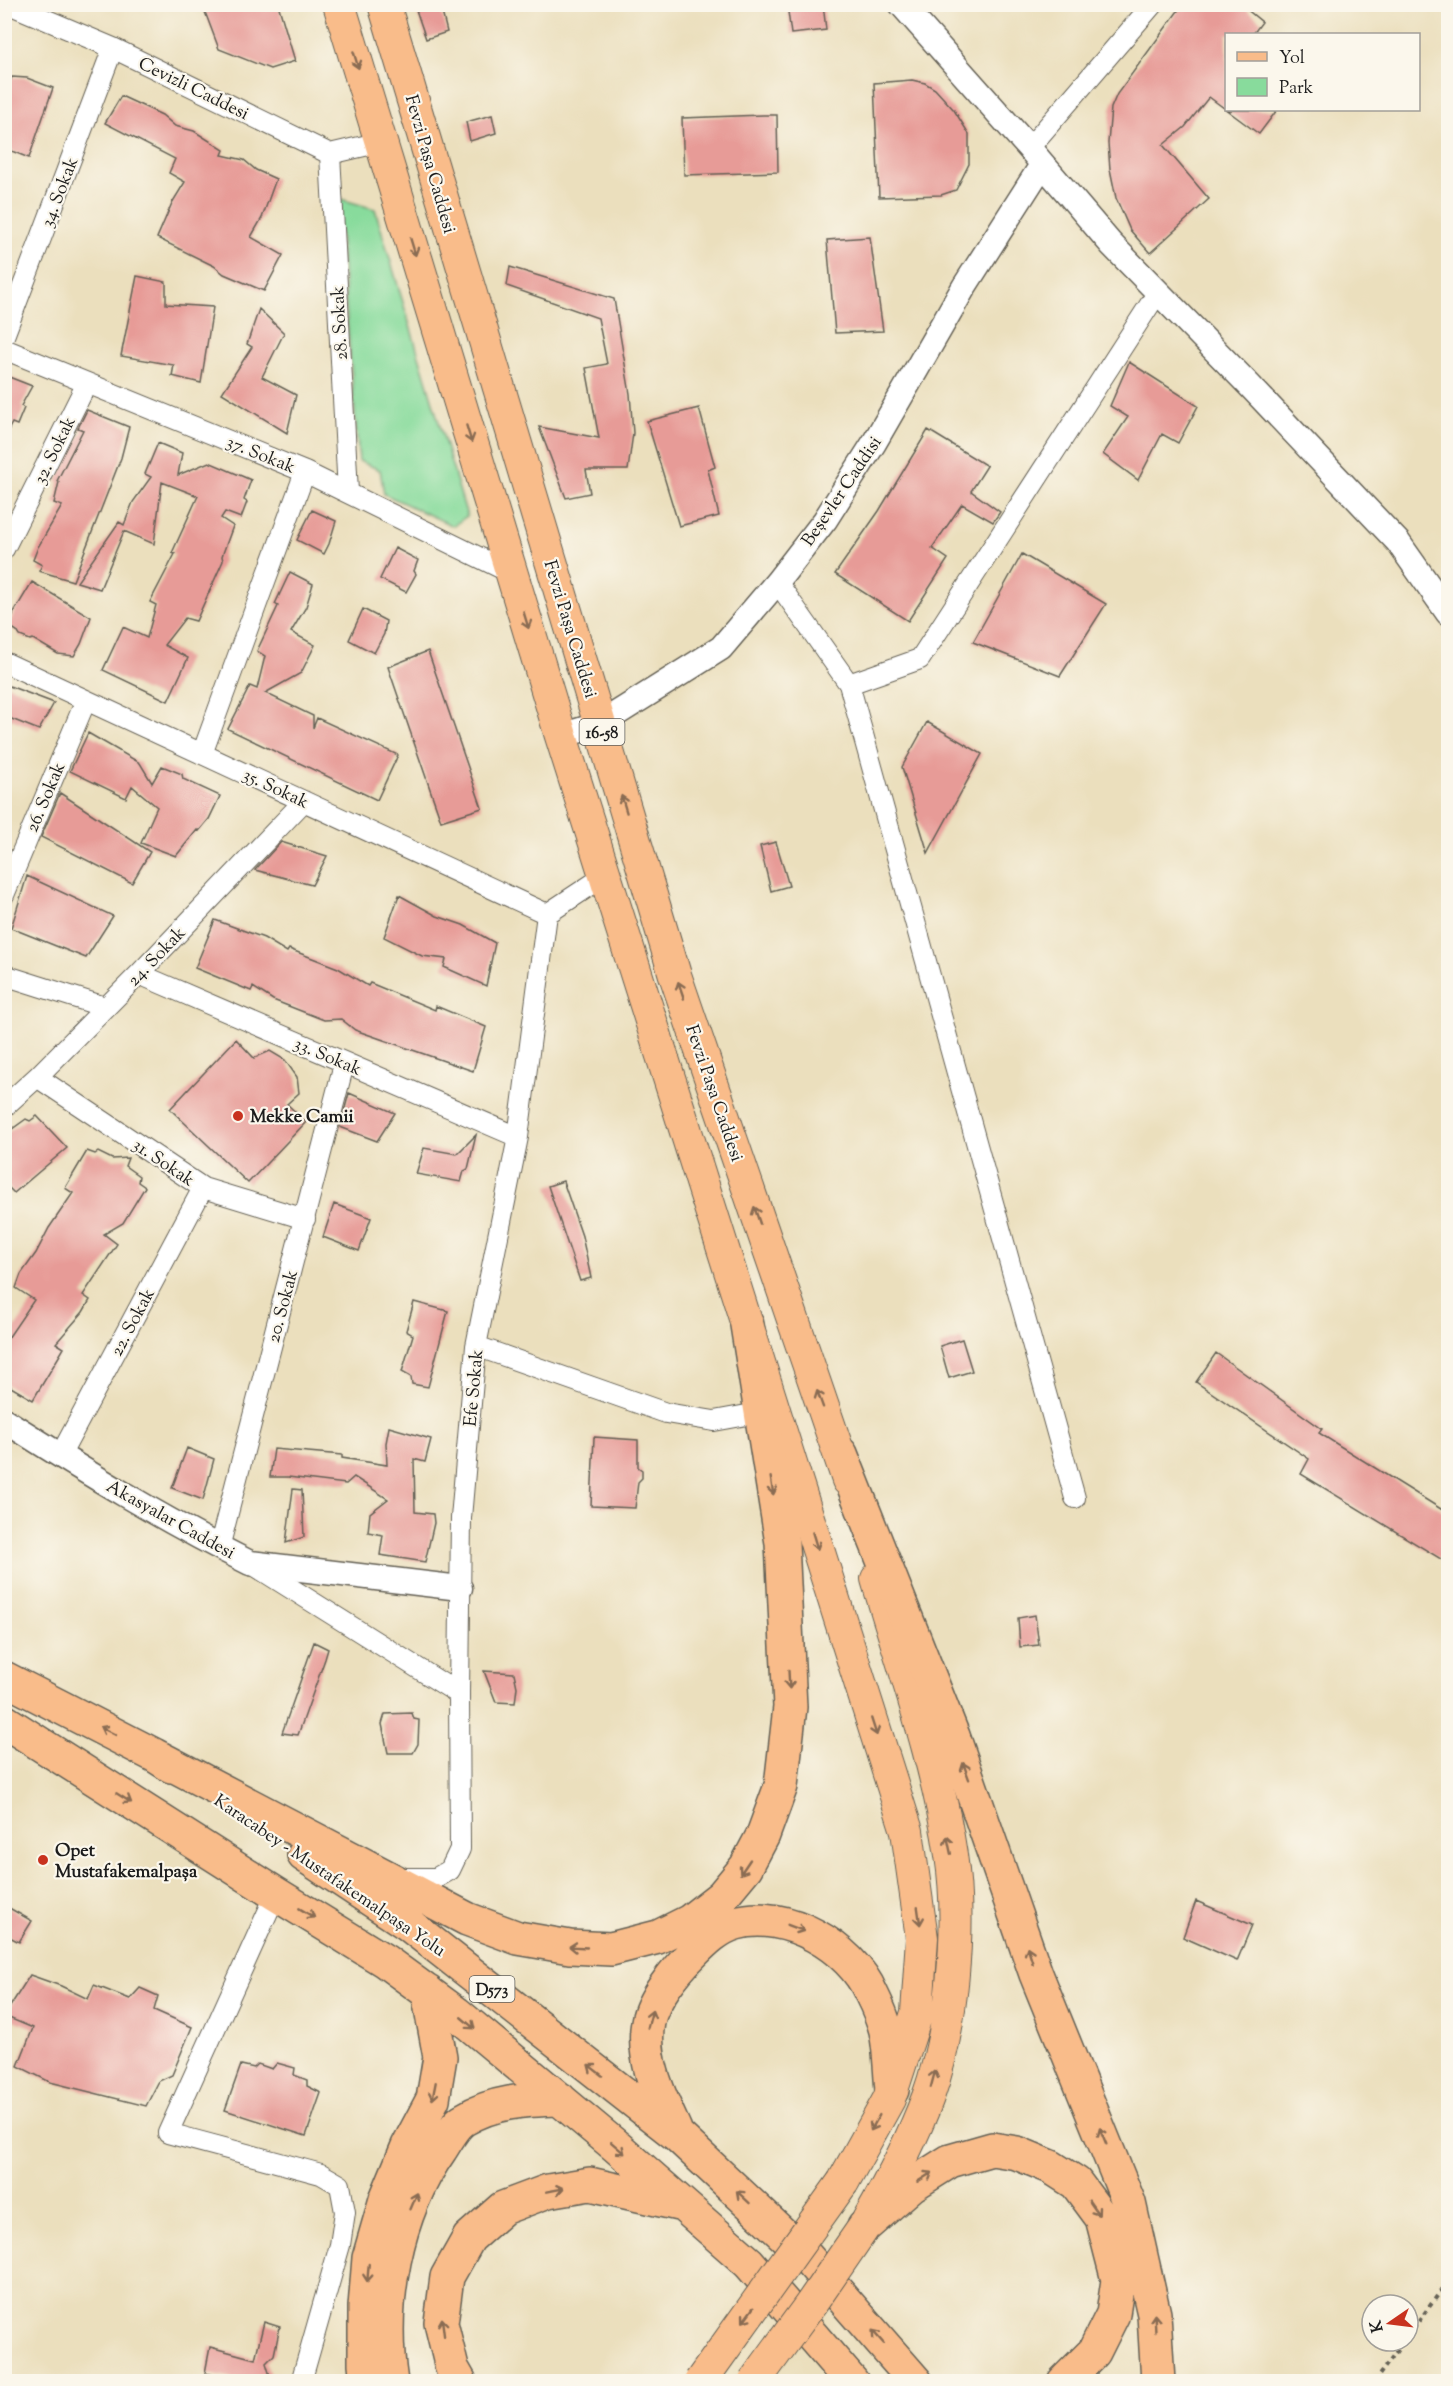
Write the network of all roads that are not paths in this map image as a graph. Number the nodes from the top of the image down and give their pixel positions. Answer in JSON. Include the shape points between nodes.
{"nodes":[{"id":1,"x":9,"y":4,"type":"edge"},
{"id":2,"x":339,"y":4,"type":"edge"},
{"id":3,"x":384,"y":4,"type":"edge"},
{"id":4,"x":901,"y":4,"type":"edge"},
{"id":5,"x":1153,"y":4,"type":"edge"},
{"id":6,"x":113,"y":48,"type":"junction"},
{"id":7,"x":381,"y":142,"type":"junction"},
{"id":8,"x":330,"y":154,"type":"junction"},
{"id":9,"x":1035,"y":156,"type":"junction"},
{"id":10,"x":1158,"y":292,"type":"junction"},
{"id":11,"x":4,"y":336,"type":"edge"},
{"id":12,"x":4,"y":349,"type":"edge"},
{"id":13,"x":87,"y":383,"type":"junction"},
{"id":14,"x":305,"y":472,"type":"junction"},
{"id":15,"x":348,"y":492,"type":"junction"},
{"id":16,"x":4,"y":549,"type":"edge"},
{"id":17,"x":511,"y":573,"type":"junction"},
{"id":18,"x":777,"y":582,"type":"junction"},
{"id":19,"x":1449,"y":613,"type":"edge"},
{"id":20,"x":4,"y":662,"type":"edge"},
{"id":21,"x":849,"y":684,"type":"junction"},
{"id":22,"x":86,"y":700,"type":"junction"},
{"id":23,"x":600,"y":724,"type":"junction"},
{"id":24,"x":561,"y":736,"type":"junction"},
{"id":25,"x":202,"y":754,"type":"junction"},
{"id":26,"x":304,"y":801,"type":"junction"},
{"id":27,"x":606,"y":875,"type":"junction"},
{"id":28,"x":4,"y":895,"type":"edge"},
{"id":29,"x":548,"y":914,"type":"junction"},
{"id":30,"x":140,"y":974,"type":"junction"},
{"id":31,"x":4,"y":975,"type":"edge"},
{"id":32,"x":105,"y":1007,"type":"junction"},
{"id":33,"x":344,"y":1064,"type":"junction"},
{"id":34,"x":37,"y":1077,"type":"junction"},
{"id":35,"x":4,"y":1107,"type":"edge"},
{"id":36,"x":518,"y":1137,"type":"junction"},
{"id":37,"x":203,"y":1188,"type":"junction"},
{"id":38,"x":305,"y":1219,"type":"junction"},
{"id":39,"x":747,"y":1325,"type":"joint"},
{"id":40,"x":476,"y":1346,"type":"junction"},
{"id":41,"x":767,"y":1412,"type":"junction"},
{"id":42,"x":4,"y":1420,"type":"edge"},
{"id":43,"x":841,"y":1454,"type":"junction"},
{"id":44,"x":60,"y":1456,"type":"junction"},
{"id":45,"x":1075,"y":1498,"type":"dead end"},
{"id":46,"x":219,"y":1548,"type":"junction"},
{"id":47,"x":250,"y":1563,"type":"junction"},
{"id":48,"x":460,"y":1588,"type":"junction"},
{"id":49,"x":4,"y":1678,"type":"edge"},
{"id":50,"x":459,"y":1694,"type":"junction"},
{"id":51,"x":4,"y":1721,"type":"edge"},
{"id":52,"x":154,"y":1755,"type":"junction"},
{"id":53,"x":387,"y":1877,"type":"junction"},
{"id":54,"x":276,"y":1894,"type":"junction"},
{"id":55,"x":428,"y":1992,"type":"junction"},
{"id":56,"x":892,"y":2090,"type":"junction"},
{"id":57,"x":560,"y":2099,"type":"junction"},
{"id":58,"x":677,"y":2135,"type":"junction"},
{"id":59,"x":680,"y":2204,"type":"junction"},
{"id":60,"x":864,"y":2227,"type":"junction"},
{"id":61,"x":301,"y":2382,"type":"edge"},
{"id":62,"x":367,"y":2382,"type":"edge"},
{"id":63,"x":391,"y":2382,"type":"edge"},
{"id":64,"x":460,"y":2382,"type":"edge"},
{"id":65,"x":700,"y":2382,"type":"edge"},
{"id":66,"x":754,"y":2382,"type":"edge"},
{"id":67,"x":852,"y":2382,"type":"edge"},
{"id":68,"x":916,"y":2382,"type":"edge"},
{"id":69,"x":1064,"y":2382,"type":"edge"},
{"id":70,"x":1158,"y":2382,"type":"edge"}],
"edges":[{"from":1,"to":6,"type":"street","name":"Cevizli Caddesi"},
{"from":2,"to":7,"type":"main road","name":"Fevzi Paşa Caddesi","number":"16-58","one_way":true},
{"from":3,"to":23,"type":"main road","name":"Fevzi Paşa Caddesi","number":"16-58"},
{"from":4,"to":9,"type":"street"},
{"from":5,"to":9,"type":"street"},
{"from":6,"to":8,"type":"street","name":"Cevizli Caddesi"},
{"from":6,"to":11,"type":"street","name":"34. Sokak"},
{"from":7,"to":8,"type":"street"},
{"from":7,"to":17,"type":"main road","name":"Fevzi Paşa Caddesi","number":"16-58","one_way":true},
{"from":8,"to":15,"type":"street","name":"28. Sokak"},
{"from":9,"to":10,"type":"street"},
{"from":9,"to":18,"type":"street","name":"Beşevler Caddisi","via":[[874,443],[838,501]]},
{"from":10,"to":19,"type":"street","via":[[1398,543]]},
{"from":10,"to":21,"type":"street","via":[[920,658]]},
{"from":12,"to":13,"type":"street","name":"37. Sokak"},
{"from":13,"to":14,"type":"street","name":"37. Sokak"},
{"from":13,"to":16,"type":"street","name":"32. Sokak"},
{"from":14,"to":15,"type":"street","name":"37. Sokak"},
{"from":14,"to":25,"type":"street"},
{"from":15,"to":17,"type":"street","name":"37. Sokak"},
{"from":17,"to":24,"type":"main road","name":"Fevzi Paşa Caddesi","number":"16-58","one_way":true},
{"from":18,"to":21,"type":"street"},
{"from":18,"to":23,"type":"street","name":"Beşevler Caddisi","via":[[722,648]]},
{"from":20,"to":22,"type":"street","name":"35. Sokak"},
{"from":21,"to":45,"type":"street"},
{"from":22,"to":25,"type":"street","name":"35. Sokak"},
{"from":22,"to":28,"type":"street","name":"26. Sokak"},
{"from":23,"to":24,"type":"street","name":"Beşevler Caddisi"},
{"from":43,"to":23,"type":"main road","name":"Fevzi Paşa Caddesi","number":"16-58","one_way":true,"via":[[675,975]]},
{"from":24,"to":27,"type":"main road","name":"Fevzi Paşa Caddesi","number":"16-58"},
{"from":25,"to":26,"type":"street","name":"35. Sokak"},
{"from":26,"to":29,"type":"street","name":"35. Sokak"},
{"from":26,"to":30,"type":"street","name":"24. Sokak"},
{"from":27,"to":29,"type":"street"},
{"from":27,"to":39,"type":"main road","name":"Fevzi Paşa Caddesi","number":"16-58"},
{"from":29,"to":36,"type":"street","name":"Efe Sokak"},
{"from":30,"to":32,"type":"street","name":"24. Sokak"},
{"from":30,"to":33,"type":"street","name":"33. Sokak"},
{"from":31,"to":32,"type":"street"},
{"from":32,"to":34,"type":"street","name":"24. Sokak"},
{"from":33,"to":36,"type":"street","name":"33. Sokak"},
{"from":33,"to":38,"type":"street","name":"20. Sokak"},
{"from":34,"to":35,"type":"street","name":"24. Sokak"},
{"from":34,"to":37,"type":"street","name":"31. Sokak"},
{"from":36,"to":40,"type":"street","name":"Efe Sokak"},
{"from":37,"to":38,"type":"street","name":"31. Sokak"},
{"from":37,"to":44,"type":"street","name":"22. Sokak"},
{"from":38,"to":46,"type":"street","name":"20. Sokak"},
{"from":39,"to":41,"type":"highway"},
{"from":40,"to":41,"type":"street","via":[[666,1413],[714,1421]]},
{"from":40,"to":48,"type":"street","name":"Efe Sokak","via":[[461,1518]]},
{"from":41,"to":53,"type":"highway","one_way":true,"via":[[782,1543],[790,1707],[781,1786],[746,1867],[722,1896],[690,1921],[658,1937],[611,1948],[570,1947],[518,1938],[467,1919]]},
{"from":41,"to":56,"type":"main road","one_way":true,"via":[[907,1831],[922,1938],[917,2013]]},
{"from":42,"to":44,"type":"street","name":"Akasyalar Caddesi"},
{"from":60,"to":43,"type":"main road","name":"Fevzi Paşa Caddesi","one_way":true,"via":[[897,2169],[928,2096],[948,2022],[956,1936],[952,1857],[935,1775]]},
{"from":70,"to":43,"type":"highway","one_way":true,"via":[[1155,2314],[1129,2202],[1036,1974],[953,1736]]},
{"from":44,"to":46,"type":"street","name":"Akasyalar Caddesi"},
{"from":46,"to":47,"type":"street","name":"Akasyalar Caddesi"},
{"from":47,"to":48,"type":"street","name":"Akasyalar Caddesi"},
{"from":47,"to":50,"type":"street"},
{"from":48,"to":50,"type":"street","name":"Efe Sokak"},
{"from":52,"to":49,"type":"highway","name":"Karacabey - Mustafakemalpaşa Yolu","number":"D573","one_way":true},
{"from":50,"to":53,"type":"street","name":"Efe Sokak","via":[[460,1849],[450,1870],[436,1878]]},
{"from":51,"to":54,"type":"highway","number":"D573","one_way":true},
{"from":52,"to":53,"type":"highway"},
{"from":58,"to":52,"type":"highway","name":"Karacabey - Mustafakemalpaşa Yolu","number":"D573","one_way":true,"via":[[408,1924]]},
{"from":54,"to":55,"type":"highway","number":"D573","one_way":true},
{"from":54,"to":61,"type":"street","via":[[168,2133],[321,2174],[340,2186],[345,2212],[340,2245]]},
{"from":55,"to":57,"type":"highway","number":"D573","one_way":true},
{"from":55,"to":62,"type":"highway","one_way":true,"via":[[440,2057],[433,2100],[386,2199],[369,2258],[365,2307]]},
{"from":58,"to":56,"type":"highway","one_way":true,"via":[[648,2055],[648,2021],[664,1986],[685,1961],[712,1934],[737,1923],[775,1920],[802,1929],[843,1955],[870,1990],[886,2031]]},
{"from":56,"to":65,"type":"main road","one_way":true,"bridge":true,"via":[[843,2182]]},
{"from":57,"to":59,"type":"highway","number":"D573","one_way":true},
{"from":63,"to":57,"type":"highway","one_way":true,"via":[[386,2350],[390,2282],[404,2226],[430,2165],[460,2121],[490,2107],[521,2100]]},
{"from":68,"to":58,"type":"highway","name":"Karacabey - Mustafakemalpaşa Yolu","number":"D573","one_way":true,"via":[[805,2255]]},
{"from":64,"to":59,"type":"highway","one_way":true,"via":[[452,2368],[441,2323],[447,2277],[469,2238],[503,2208],[548,2191],[590,2184]]},
{"from":59,"to":67,"type":"highway","number":"D573","via":[[749,2263]]},
{"from":60,"to":66,"type":"main road","name":"Fevzi Paşa Caddesi","bridge":true},
{"from":60,"to":69,"type":"highway","one_way":true,"via":[[912,2185],[950,2161],[992,2149],[1017,2153],[1076,2183],[1102,2218],[1118,2280],[1113,2314],[1094,2352]]}]}
